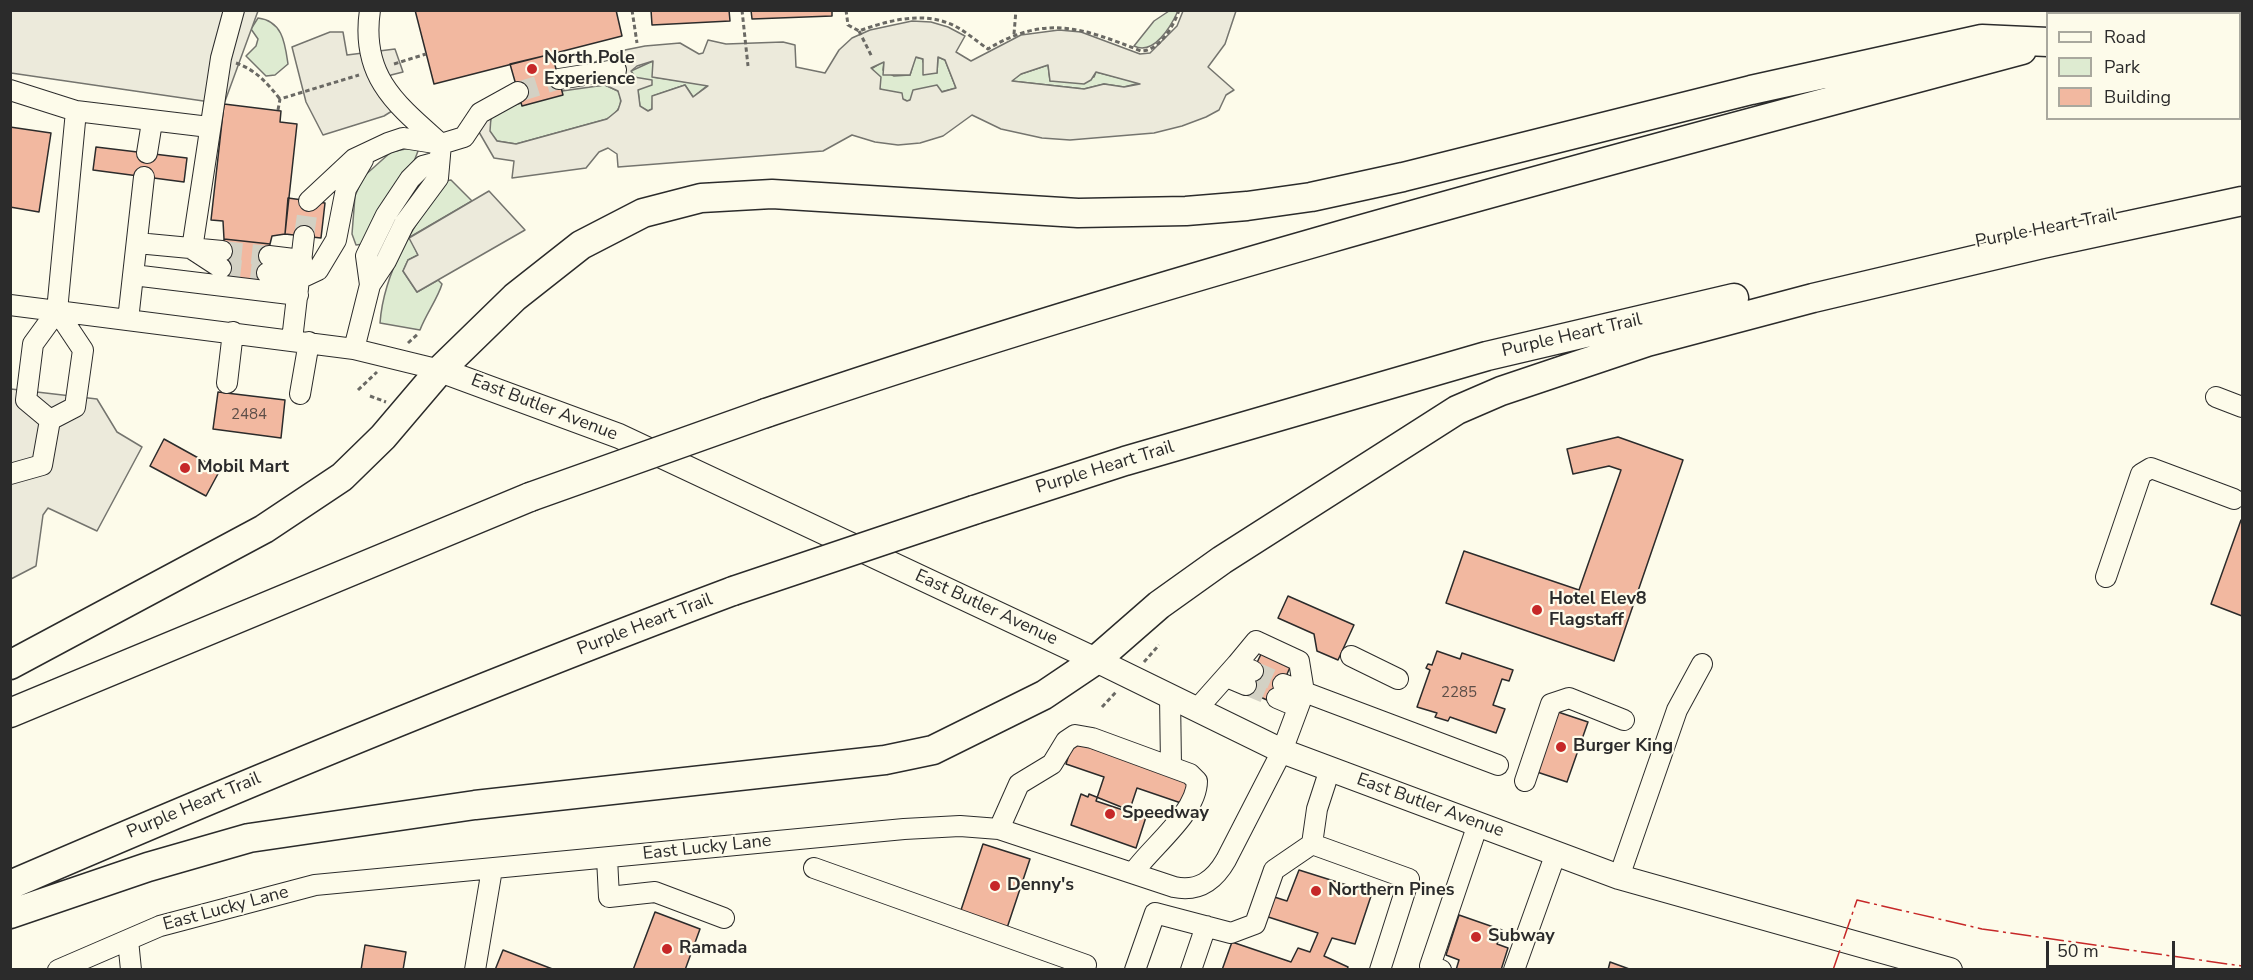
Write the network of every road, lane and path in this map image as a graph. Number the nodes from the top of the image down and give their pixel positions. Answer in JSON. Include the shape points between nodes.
{"nodes":[{"id":1,"x":234,"y":10,"type":"edge"},
{"id":2,"x":370,"y":10,"type":"edge"},
{"id":3,"x":632,"y":10,"type":"edge"},
{"id":4,"x":742,"y":10,"type":"edge"},
{"id":5,"x":846,"y":10,"type":"edge"},
{"id":6,"x":1016,"y":10,"type":"edge"},
{"id":7,"x":1179,"y":10,"type":"edge"},
{"id":8,"x":859,"y":31,"type":"junction"},
{"id":9,"x":1014,"y":34,"type":"junction"},
{"id":10,"x":2046,"y":42,"type":"edge"},
{"id":11,"x":637,"y":43,"type":"dead end"},
{"id":12,"x":2046,"y":43,"type":"edge"},
{"id":13,"x":426,"y":54,"type":"dead end"},
{"id":14,"x":872,"y":57,"type":"dead end"},
{"id":15,"x":220,"y":58,"type":"junction"},
{"id":16,"x":748,"y":66,"type":"dead end"},
{"id":17,"x":376,"y":69,"type":"junction"},
{"id":18,"x":616,"y":70,"type":"dead end"},
{"id":19,"x":559,"y":79,"type":"tunnel mouth"},
{"id":20,"x":10,"y":90,"type":"edge"},
{"id":21,"x":518,"y":92,"type":"tunnel mouth"},
{"id":22,"x":280,"y":99,"type":"junction"},
{"id":23,"x":278,"y":110,"type":"dead end"},
{"id":24,"x":75,"y":111,"type":"junction"},
{"id":25,"x":152,"y":122,"type":"junction"},
{"id":26,"x":209,"y":127,"type":"junction"},
{"id":27,"x":147,"y":153,"type":"dead end"},
{"id":28,"x":439,"y":153,"type":"junction"},
{"id":29,"x":366,"y":155,"type":"junction"},
{"id":30,"x":144,"y":177,"type":"dead end"},
{"id":31,"x":2242,"y":192,"type":"edge"},
{"id":32,"x":309,"y":201,"type":"tunnel mouth"},
{"id":33,"x":2242,"y":201,"type":"edge"},
{"id":34,"x":304,"y":236,"type":"tunnel mouth"},
{"id":35,"x":136,"y":243,"type":"junction"},
{"id":36,"x":192,"y":249,"type":"junction"},
{"id":37,"x":221,"y":259,"type":"tunnel mouth"},
{"id":38,"x":268,"y":265,"type":"tunnel mouth"},
{"id":39,"x":133,"y":276,"type":"junction"},
{"id":40,"x":300,"y":278,"type":"junction"},
{"id":41,"x":10,"y":305,"type":"edge"},
{"id":42,"x":57,"y":311,"type":"junction"},
{"id":43,"x":128,"y":320,"type":"junction"},
{"id":44,"x":233,"y":332,"type":"junction"},
{"id":45,"x":300,"y":341,"type":"junction"},
{"id":46,"x":354,"y":349,"type":"junction"},
{"id":47,"x":440,"y":370,"type":"junction"},
{"id":48,"x":227,"y":382,"type":"dead end"},
{"id":49,"x":300,"y":394,"type":"dead end"},
{"id":50,"x":2216,"y":397,"type":"dead end"},
{"id":51,"x":2242,"y":407,"type":"edge"},
{"id":52,"x":50,"y":420,"type":"junction"},
{"id":53,"x":10,"y":474,"type":"edge"},
{"id":54,"x":2234,"y":499,"type":"dead end"},
{"id":55,"x":2106,"y":577,"type":"dead end"},
{"id":56,"x":1351,"y":656,"type":"dead end"},
{"id":57,"x":1096,"y":660,"type":"junction"},
{"id":58,"x":1702,"y":664,"type":"dead end"},
{"id":59,"x":10,"y":665,"type":"edge"},
{"id":60,"x":1398,"y":679,"type":"dead end"},
{"id":61,"x":1280,"y":691,"type":"tunnel mouth"},
{"id":62,"x":1170,"y":696,"type":"junction"},
{"id":63,"x":1301,"y":700,"type":"junction"},
{"id":64,"x":1197,"y":709,"type":"junction"},
{"id":65,"x":10,"y":713,"type":"edge"},
{"id":66,"x":1624,"y":720,"type":"dead end"},
{"id":67,"x":1281,"y":751,"type":"junction"},
{"id":68,"x":1498,"y":765,"type":"dead end"},
{"id":69,"x":1171,"y":766,"type":"junction"},
{"id":70,"x":1330,"y":769,"type":"junction"},
{"id":71,"x":1525,"y":781,"type":"dead end"},
{"id":72,"x":1478,"y":824,"type":"junction"},
{"id":73,"x":999,"y":829,"type":"junction"},
{"id":74,"x":1312,"y":844,"type":"junction"},
{"id":75,"x":1556,"y":853,"type":"junction"},
{"id":76,"x":607,"y":858,"type":"junction"},
{"id":77,"x":814,"y":868,"type":"dead end"},
{"id":78,"x":492,"y":869,"type":"junction"},
{"id":79,"x":1133,"y":873,"type":"junction"},
{"id":80,"x":1619,"y":877,"type":"junction"},
{"id":81,"x":10,"y":885,"type":"edge"},
{"id":82,"x":10,"y":914,"type":"edge"},
{"id":83,"x":724,"y":918,"type":"dead end"},
{"id":84,"x":1206,"y":926,"type":"junction"},
{"id":85,"x":128,"y":940,"type":"junction"},
{"id":86,"x":1086,"y":965,"type":"dead end"},
{"id":87,"x":58,"y":969,"type":"edge"},
{"id":88,"x":131,"y":969,"type":"edge"},
{"id":89,"x":475,"y":969,"type":"edge"},
{"id":90,"x":1135,"y":969,"type":"edge"},
{"id":91,"x":1191,"y":969,"type":"edge"},
{"id":92,"x":1380,"y":969,"type":"edge"},
{"id":93,"x":1441,"y":969,"type":"edge"},
{"id":94,"x":1514,"y":969,"type":"edge"},
{"id":95,"x":1950,"y":969,"type":"edge"}],
"edges":[{"from":1,"to":15,"type":"street"},
{"from":2,"to":17,"type":"street","via":[[369,41]]},
{"from":3,"to":11,"type":"path"},
{"from":4,"to":16,"type":"path"},
{"from":5,"to":8,"type":"path","via":[[848,25]]},
{"from":6,"to":9,"type":"path"},
{"from":7,"to":9,"type":"path","via":[[1170,30],[1147,51],[1078,28],[1042,28]]},
{"from":8,"to":9,"type":"path","via":[[896,20],[929,19],[949,23],[988,49]]},
{"from":8,"to":14,"type":"path"},
{"from":10,"to":47,"type":"highway","via":[[1982,39],[1751,90],[1403,177],[1247,206],[1078,213],[772,194],[701,198],[643,213],[581,245],[515,297]]},
{"from":12,"to":65,"type":"highway","bridge":true,"via":[[1310,242],[1031,325],[530,497]]},
{"from":13,"to":17,"type":"path"},
{"from":15,"to":22,"type":"path","via":[[248,67]]},
{"from":15,"to":26,"type":"street"},
{"from":17,"to":22,"type":"path"},
{"from":17,"to":28,"type":"street","via":[[395,104]]},
{"from":18,"to":19,"type":"street"},
{"from":20,"to":24,"type":"street"},
{"from":21,"to":28,"type":"street","via":[[480,114],[464,137]]},
{"from":22,"to":23,"type":"path"},
{"from":24,"to":25,"type":"street"},
{"from":24,"to":42,"type":"street"},
{"from":25,"to":26,"type":"street"},
{"from":25,"to":27,"type":"street"},
{"from":26,"to":36,"type":"street"},
{"from":28,"to":29,"type":"street","via":[[403,138]]},
{"from":28,"to":46,"type":"street","via":[[410,179],[366,256],[370,285]]},
{"from":29,"to":32,"type":"street","via":[[354,159]]},
{"from":29,"to":40,"type":"street","via":[[346,189],[336,240],[318,270]]},
{"from":30,"to":35,"type":"street"},
{"from":31,"to":81,"type":"highway","name":"Purple Heart Trail","bridge":true,"via":[[1874,264],[1487,356],[1125,461],[734,591],[502,680]]},
{"from":33,"to":57,"type":"highway","via":[[1813,298],[1647,342],[1501,391],[1458,410],[1260,535],[1159,605]]},
{"from":34,"to":40,"type":"street"},
{"from":35,"to":36,"type":"street"},
{"from":35,"to":39,"type":"street"},
{"from":36,"to":37,"type":"street"},
{"from":38,"to":40,"type":"street"},
{"from":39,"to":40,"type":"street"},
{"from":39,"to":43,"type":"street"},
{"from":40,"to":45,"type":"street"},
{"from":41,"to":42,"type":"street","name":"East Butler Avenue"},
{"from":42,"to":43,"type":"street","name":"East Butler Avenue"},
{"from":42,"to":52,"type":"street","via":[[33,344],[26,400]]},
{"from":42,"to":52,"type":"street","via":[[83,350],[75,407]]},
{"from":43,"to":44,"type":"street","name":"East Butler Avenue"},
{"from":44,"to":45,"type":"street","name":"East Butler Avenue"},
{"from":44,"to":48,"type":"street"},
{"from":45,"to":46,"type":"street","name":"East Butler Avenue"},
{"from":45,"to":49,"type":"street"},
{"from":46,"to":47,"type":"street","name":"East Butler Avenue"},
{"from":47,"to":57,"type":"main road","name":"East Butler Avenue","via":[[619,436]]},
{"from":47,"to":59,"type":"highway","via":[[383,437],[342,477],[264,529]]},
{"from":50,"to":51,"type":"street"},
{"from":52,"to":53,"type":"street","via":[[42,465]]},
{"from":54,"to":55,"type":"street","via":[[2151,468],[2141,474]]},
{"from":56,"to":60,"type":"street"},
{"from":57,"to":62,"type":"main road","name":"East Butler Avenue"},
{"from":57,"to":82,"type":"highway","via":[[1044,695],[933,750],[885,760],[475,805],[249,838]]},
{"from":58,"to":80,"type":"street","via":[[1677,710]]},
{"from":61,"to":63,"type":"street"},
{"from":62,"to":64,"type":"main road","name":"East Butler Avenue"},
{"from":62,"to":69,"type":"street"},
{"from":63,"to":64,"type":"street","via":[[1299,661],[1256,641],[1241,674]]},
{"from":63,"to":67,"type":"street","name":"East Lucky Lane"},
{"from":63,"to":68,"type":"street"},
{"from":64,"to":67,"type":"main road","name":"East Butler Avenue"},
{"from":66,"to":71,"type":"street","via":[[1569,698],[1551,704]]},
{"from":67,"to":70,"type":"main road","name":"East Butler Avenue"},
{"from":67,"to":79,"type":"street","name":"East Lucky Lane","via":[[1226,860],[1210,880],[1187,890]]},
{"from":69,"to":73,"type":"street","via":[[1074,735],[1052,764],[1019,784]]},
{"from":69,"to":79,"type":"street","via":[[1191,774],[1197,781],[1197,791],[1177,825]]},
{"from":70,"to":72,"type":"main road","name":"East Butler Avenue"},
{"from":70,"to":74,"type":"street","via":[[1317,809]]},
{"from":72,"to":75,"type":"main road","name":"East Butler Avenue"},
{"from":72,"to":93,"type":"street","via":[[1430,966]]},
{"from":73,"to":76,"type":"street","name":"East Lucky Lane","via":[[904,829]]},
{"from":73,"to":79,"type":"street","name":"East Lucky Lane"},
{"from":74,"to":84,"type":"street","via":[[1274,870],[1255,924],[1231,933]]},
{"from":74,"to":92,"type":"street","via":[[1409,879]]},
{"from":75,"to":80,"type":"main road","name":"East Butler Avenue"},
{"from":75,"to":94,"type":"street"},
{"from":76,"to":78,"type":"street","name":"East Lucky Lane"},
{"from":76,"to":83,"type":"street","via":[[609,897],[655,892]]},
{"from":77,"to":86,"type":"street"},
{"from":78,"to":85,"type":"street","name":"East Lucky Lane","via":[[315,885],[160,926]]},
{"from":78,"to":89,"type":"street"},
{"from":80,"to":95,"type":"main road","name":"East Butler Avenue"},
{"from":84,"to":90,"type":"street","via":[[1155,913]]},
{"from":84,"to":91,"type":"street"},
{"from":85,"to":87,"type":"street","name":"East Lucky Lane"},
{"from":85,"to":88,"type":"street"}]}
